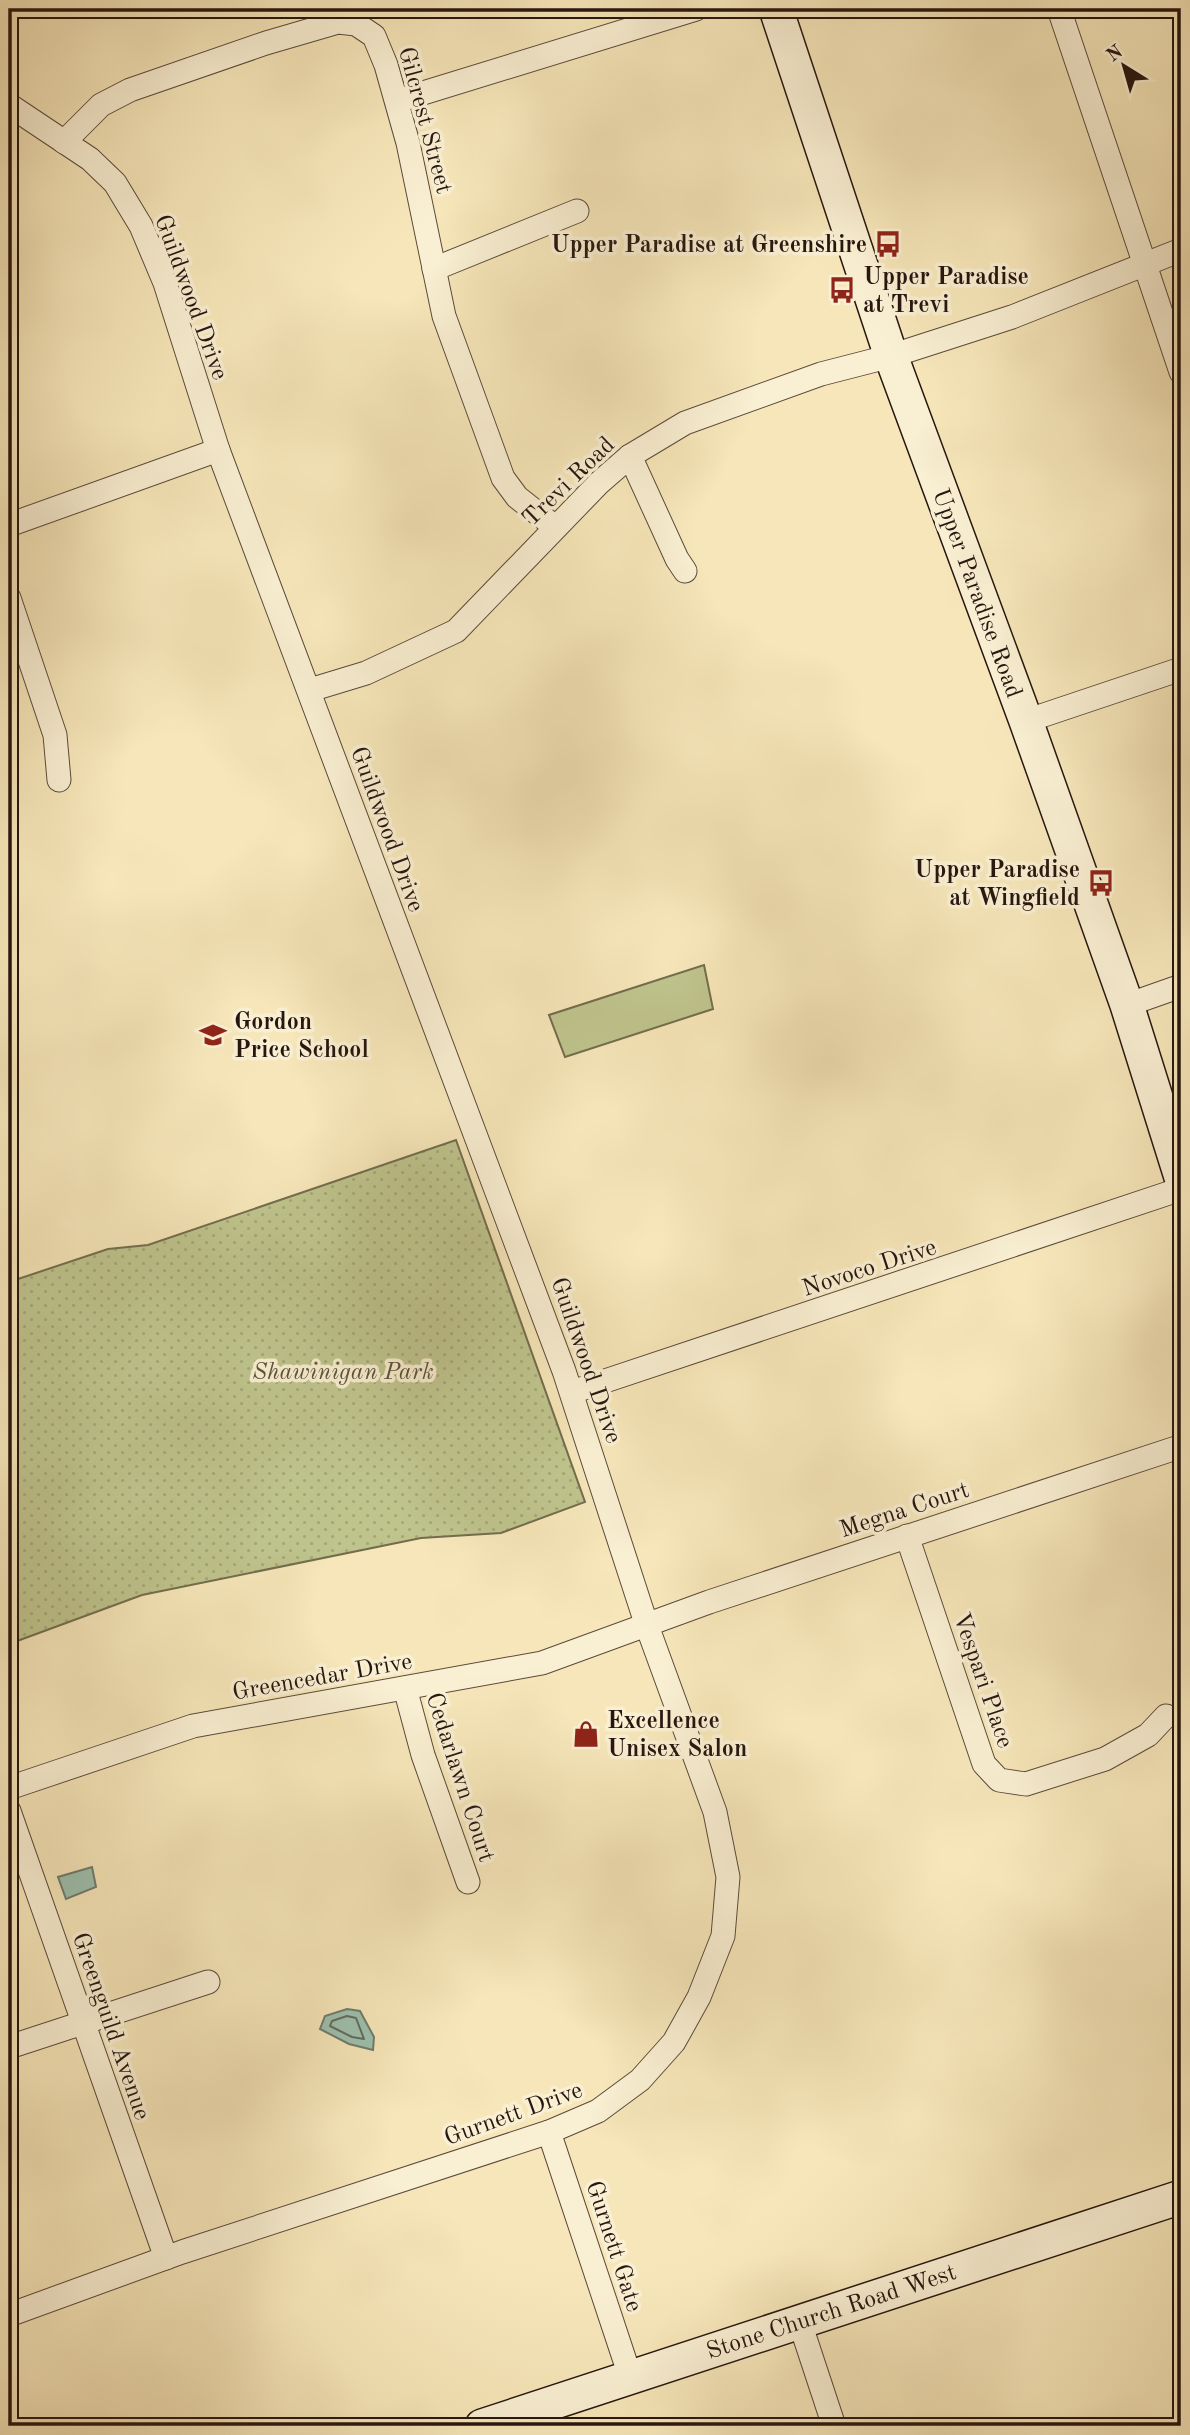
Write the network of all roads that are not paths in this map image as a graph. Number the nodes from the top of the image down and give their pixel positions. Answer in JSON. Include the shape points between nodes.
{"nodes":[{"id":1,"x":696,"y":9,"type":"edge"},
{"id":2,"x":776,"y":9,"type":"edge"},
{"id":3,"x":1060,"y":9,"type":"edge"},
{"id":4,"x":397,"y":101,"type":"junction"},
{"id":5,"x":9,"y":104,"type":"edge"},
{"id":6,"x":64,"y":142,"type":"junction"},
{"id":7,"x":577,"y":211,"type":"dead end"},
{"id":8,"x":1181,"y":250,"type":"edge"},
{"id":9,"x":1145,"y":262,"type":"junction"},
{"id":10,"x":434,"y":269,"type":"junction"},
{"id":11,"x":891,"y":356,"type":"junction"},
{"id":12,"x":1181,"y":372,"type":"edge"},
{"id":13,"x":218,"y":450,"type":"junction"},
{"id":14,"x":630,"y":456,"type":"junction"},
{"id":15,"x":9,"y":525,"type":"edge"},
{"id":16,"x":555,"y":527,"type":"junction"},
{"id":17,"x":685,"y":571,"type":"dead end"},
{"id":18,"x":9,"y":598,"type":"edge"},
{"id":19,"x":1181,"y":668,"type":"edge"},
{"id":20,"x":310,"y":690,"type":"junction"},
{"id":21,"x":1026,"y":721,"type":"junction"},
{"id":22,"x":59,"y":780,"type":"dead end"},
{"id":23,"x":1181,"y":986,"type":"edge"},
{"id":24,"x":1127,"y":1006,"type":"junction"},
{"id":25,"x":1181,"y":1177,"type":"edge"},
{"id":26,"x":1181,"y":1189,"type":"edge"},
{"id":27,"x":572,"y":1392,"type":"junction"},
{"id":28,"x":1179,"y":1447,"type":"dead end"},
{"id":29,"x":907,"y":1536,"type":"junction"},
{"id":30,"x":646,"y":1623,"type":"junction"},
{"id":31,"x":405,"y":1688,"type":"junction"},
{"id":32,"x":1166,"y":1716,"type":"dead end"},
{"id":33,"x":9,"y":1788,"type":"edge"},
{"id":34,"x":9,"y":1811,"type":"edge"},
{"id":35,"x":468,"y":1882,"type":"dead end"},
{"id":36,"x":208,"y":1982,"type":"dead end"},
{"id":37,"x":83,"y":2022,"type":"junction"},
{"id":38,"x":9,"y":2046,"type":"edge"},
{"id":39,"x":549,"y":2132,"type":"junction"},
{"id":40,"x":1181,"y":2197,"type":"edge"},
{"id":41,"x":166,"y":2258,"type":"junction"},
{"id":42,"x":9,"y":2315,"type":"edge"},
{"id":43,"x":800,"y":2323,"type":"junction"},
{"id":44,"x":630,"y":2376,"type":"junction"},
{"id":45,"x":482,"y":2426,"type":"edge"},
{"id":46,"x":834,"y":2426,"type":"edge"}],
"edges":[{"from":1,"to":4,"type":"street"},
{"from":2,"to":11,"type":"main road","name":"Upper Paradise Road"},
{"from":3,"to":9,"type":"street"},
{"from":4,"to":6,"type":"street","name":"Gilcrest Street","via":[[374,36],[356,24],[338,22],[130,90],[102,105]]},
{"from":4,"to":10,"type":"street","name":"Gilcrest Street"},
{"from":5,"to":6,"type":"street","name":"Guildwood Drive"},
{"from":6,"to":13,"type":"street","name":"Guildwood Drive","via":[[115,183],[141,226]]},
{"from":7,"to":10,"type":"street"},
{"from":8,"to":9,"type":"street","name":"Trevi Road"},
{"from":9,"to":11,"type":"street","name":"Trevi Road","via":[[1012,317]]},
{"from":9,"to":12,"type":"street"},
{"from":10,"to":16,"type":"street","name":"Gilcrest Street","via":[[444,316],[503,478],[517,497]]},
{"from":11,"to":14,"type":"street","name":"Trevi Road","via":[[730,405],[685,423]]},
{"from":11,"to":21,"type":"main road","name":"Upper Paradise Road"},
{"from":13,"to":15,"type":"street"},
{"from":13,"to":20,"type":"street","name":"Guildwood Drive"},
{"from":14,"to":16,"type":"street","name":"Trevi Road"},
{"from":14,"to":17,"type":"street"},
{"from":16,"to":20,"type":"street","name":"Trevi Road","via":[[456,631],[366,673]]},
{"from":18,"to":22,"type":"street","via":[[55,735]]},
{"from":19,"to":21,"type":"street"},
{"from":20,"to":27,"type":"street","name":"Guildwood Drive"},
{"from":21,"to":24,"type":"main road","name":"Upper Paradise Road"},
{"from":23,"to":24,"type":"street"},
{"from":24,"to":25,"type":"main road","name":"Upper Paradise Road"},
{"from":26,"to":27,"type":"street","name":"Novoco Drive"},
{"from":27,"to":30,"type":"street","name":"Guildwood Drive"},
{"from":28,"to":29,"type":"street","name":"Megna Court"},
{"from":29,"to":30,"type":"street","name":"Megna Court"},
{"from":29,"to":32,"type":"street","name":"Vespari Place","via":[[984,1764],[999,1780],[1026,1784],[1105,1759],[1148,1735]]},
{"from":30,"to":31,"type":"street","name":"Greencedar Drive","via":[[542,1663]]},
{"from":30,"to":39,"type":"street","name":"Gurnett Drive","via":[[715,1812],[728,1877],[723,1936],[699,1997],[674,2042],[640,2080],[598,2111]]},
{"from":31,"to":33,"type":"street","name":"Greencedar Drive","via":[[193,1726]]},
{"from":31,"to":35,"type":"street","name":"Cedarlawn Court","via":[[423,1755]]},
{"from":34,"to":37,"type":"street","name":"Greenguild Avenue"},
{"from":36,"to":37,"type":"street"},
{"from":37,"to":38,"type":"street"},
{"from":37,"to":41,"type":"street","name":"Greenguild Avenue"},
{"from":39,"to":41,"type":"street","name":"Gurnett Drive"},
{"from":39,"to":44,"type":"street","name":"Gurnett Gate"},
{"from":40,"to":43,"type":"main road","name":"Stone Church Road West"},
{"from":41,"to":42,"type":"street","name":"Gurnett Drive"},
{"from":43,"to":44,"type":"main road","name":"Stone Church Road West"},
{"from":43,"to":46,"type":"street"},
{"from":44,"to":45,"type":"main road","name":"Stone Church Road West"}]}
